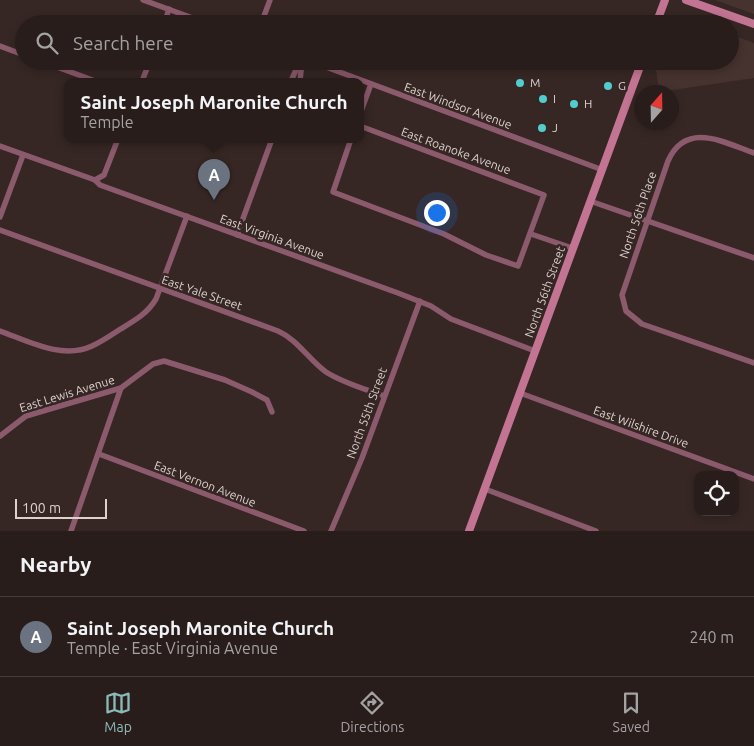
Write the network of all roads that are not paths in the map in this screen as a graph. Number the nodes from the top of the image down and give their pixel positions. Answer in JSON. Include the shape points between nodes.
{"nodes":[{"id":1,"x":144,"y":0,"type":"edge"},
{"id":2,"x":270,"y":0,"type":"edge"},
{"id":3,"x":665,"y":0,"type":"edge"},
{"id":4,"x":686,"y":0,"type":"edge"},
{"id":5,"x":169,"y":9,"type":"junction"},
{"id":6,"x":167,"y":15,"type":"edge"},
{"id":7,"x":185,"y":15,"type":"edge"},
{"id":8,"x":264,"y":15,"type":"edge"},
{"id":9,"x":659,"y":15,"type":"edge"},
{"id":10,"x":728,"y":15,"type":"edge"},
{"id":11,"x":739,"y":19,"type":"edge"},
{"id":12,"x":754,"y":24,"type":"edge"},
{"id":13,"x":0,"y":46,"type":"edge"},
{"id":14,"x":15,"y":52,"type":"edge"},
{"id":15,"x":65,"y":70,"type":"edge"},
{"id":16,"x":334,"y":70,"type":"edge"},
{"id":17,"x":638,"y":70,"type":"edge"},
{"id":18,"x":87,"y":78,"type":"edge"},
{"id":19,"x":355,"y":78,"type":"edge"},
{"id":20,"x":364,"y":81,"type":"edge"},
{"id":21,"x":371,"y":84,"type":"junction"},
{"id":22,"x":364,"y":103,"type":"edge"},
{"id":23,"x":364,"y":128,"type":"edge"},
{"id":24,"x":116,"y":143,"type":"edge"},
{"id":25,"x":271,"y":143,"type":"edge"},
{"id":26,"x":350,"y":143,"type":"edge"},
{"id":27,"x":0,"y":146,"type":"edge"},
{"id":28,"x":754,"y":153,"type":"edge"},
{"id":29,"x":23,"y":155,"type":"junction"},
{"id":30,"x":600,"y":169,"type":"junction"},
{"id":31,"x":95,"y":180,"type":"junction"},
{"id":32,"x":590,"y":201,"type":"junction"},
{"id":33,"x":187,"y":216,"type":"junction"},
{"id":34,"x":0,"y":217,"type":"edge"},
{"id":35,"x":647,"y":220,"type":"junction"},
{"id":36,"x":0,"y":230,"type":"edge"},
{"id":37,"x":532,"y":234,"type":"junction"},
{"id":38,"x":237,"y":235,"type":"junction"},
{"id":39,"x":572,"y":248,"type":"junction"},
{"id":40,"x":754,"y":258,"type":"edge"},
{"id":41,"x":160,"y":289,"type":"junction"},
{"id":42,"x":420,"y":301,"type":"junction"},
{"id":43,"x":0,"y":331,"type":"edge"},
{"id":44,"x":536,"y":351,"type":"junction"},
{"id":45,"x":754,"y":363,"type":"edge"},
{"id":46,"x":122,"y":388,"type":"junction"},
{"id":47,"x":520,"y":393,"type":"junction"},
{"id":48,"x":384,"y":396,"type":"junction"},
{"id":49,"x":272,"y":412,"type":"dead end"},
{"id":50,"x":0,"y":436,"type":"edge"},
{"id":51,"x":99,"y":454,"type":"junction"},
{"id":52,"x":754,"y":480,"type":"edge"},
{"id":53,"x":485,"y":489,"type":"junction"},
{"id":54,"x":71,"y":531,"type":"edge"},
{"id":55,"x":304,"y":531,"type":"edge"},
{"id":56,"x":331,"y":531,"type":"edge"},
{"id":57,"x":469,"y":531,"type":"edge"},
{"id":58,"x":596,"y":531,"type":"edge"}],
"edges":[{"from":1,"to":5,"type":"street"},
{"from":2,"to":8,"type":"street"},
{"from":3,"to":9,"type":"street"},
{"from":4,"to":10,"type":"street"},
{"from":5,"to":6,"type":"street"},
{"from":5,"to":7,"type":"street"},
{"from":11,"to":12,"type":"street"},
{"from":13,"to":14,"type":"street"},
{"from":15,"to":18,"type":"street"},
{"from":16,"to":19,"type":"street","name":"East Windsor Avenue"},
{"from":17,"to":30,"type":"street","name":"North 56th Street"},
{"from":20,"to":21,"type":"street","name":"East Windsor Avenue"},
{"from":21,"to":22,"type":"street"},
{"from":21,"to":30,"type":"street","name":"East Windsor Avenue"},
{"from":23,"to":37,"type":"street","name":"East Roanoke Avenue","via":[[544,195]]},
{"from":24,"to":31,"type":"street","via":[[104,175]]},
{"from":25,"to":38,"type":"street"},
{"from":26,"to":37,"type":"street","via":[[333,192],[518,266]]},
{"from":27,"to":29,"type":"street","name":"East Virginia Avenue"},
{"from":28,"to":35,"type":"street","name":"North 56th Place","via":[[709,138],[686,140],[670,155]]},
{"from":29,"to":31,"type":"street","name":"East Virginia Avenue"},
{"from":29,"to":34,"type":"street"},
{"from":30,"to":32,"type":"street","name":"North 56th Street"},
{"from":31,"to":33,"type":"street","name":"East Virginia Avenue","via":[[100,185]]},
{"from":32,"to":35,"type":"street"},
{"from":32,"to":39,"type":"street","name":"North 56th Street"},
{"from":33,"to":38,"type":"street","name":"East Virginia Avenue"},
{"from":33,"to":41,"type":"street"},
{"from":35,"to":40,"type":"street"},
{"from":35,"to":45,"type":"street","name":"North 56th Place","via":[[623,287],[623,304],[630,315],[642,324]]},
{"from":36,"to":41,"type":"street","name":"East Yale Street"},
{"from":37,"to":39,"type":"street"},
{"from":38,"to":42,"type":"street","name":"East Virginia Avenue"},
{"from":39,"to":44,"type":"street","name":"North 56th Street"},
{"from":41,"to":43,"type":"street","via":[[143,316],[86,348],[72,351],[51,349]]},
{"from":41,"to":48,"type":"street","name":"East Yale Street","via":[[285,334],[327,372]]},
{"from":42,"to":44,"type":"street","name":"East Virginia Avenue","via":[[451,319]]},
{"from":42,"to":48,"type":"street","name":"North 55th Street"},
{"from":44,"to":47,"type":"street","name":"North 56th Street"},
{"from":46,"to":49,"type":"street","name":"East Lewis Avenue","via":[[153,364],[164,361],[252,392],[267,400]]},
{"from":46,"to":50,"type":"street","name":"East Lewis Avenue","via":[[26,416]]},
{"from":46,"to":51,"type":"street"},
{"from":47,"to":52,"type":"street","name":"East Wilshire Drive"},
{"from":47,"to":53,"type":"street","name":"North 56th Street"},
{"from":48,"to":56,"type":"street","name":"North 55th Street"},
{"from":51,"to":54,"type":"street"},
{"from":51,"to":55,"type":"street","name":"East Vernon Avenue"},
{"from":53,"to":57,"type":"street","name":"North 56th Street"},
{"from":53,"to":58,"type":"street"}]}
